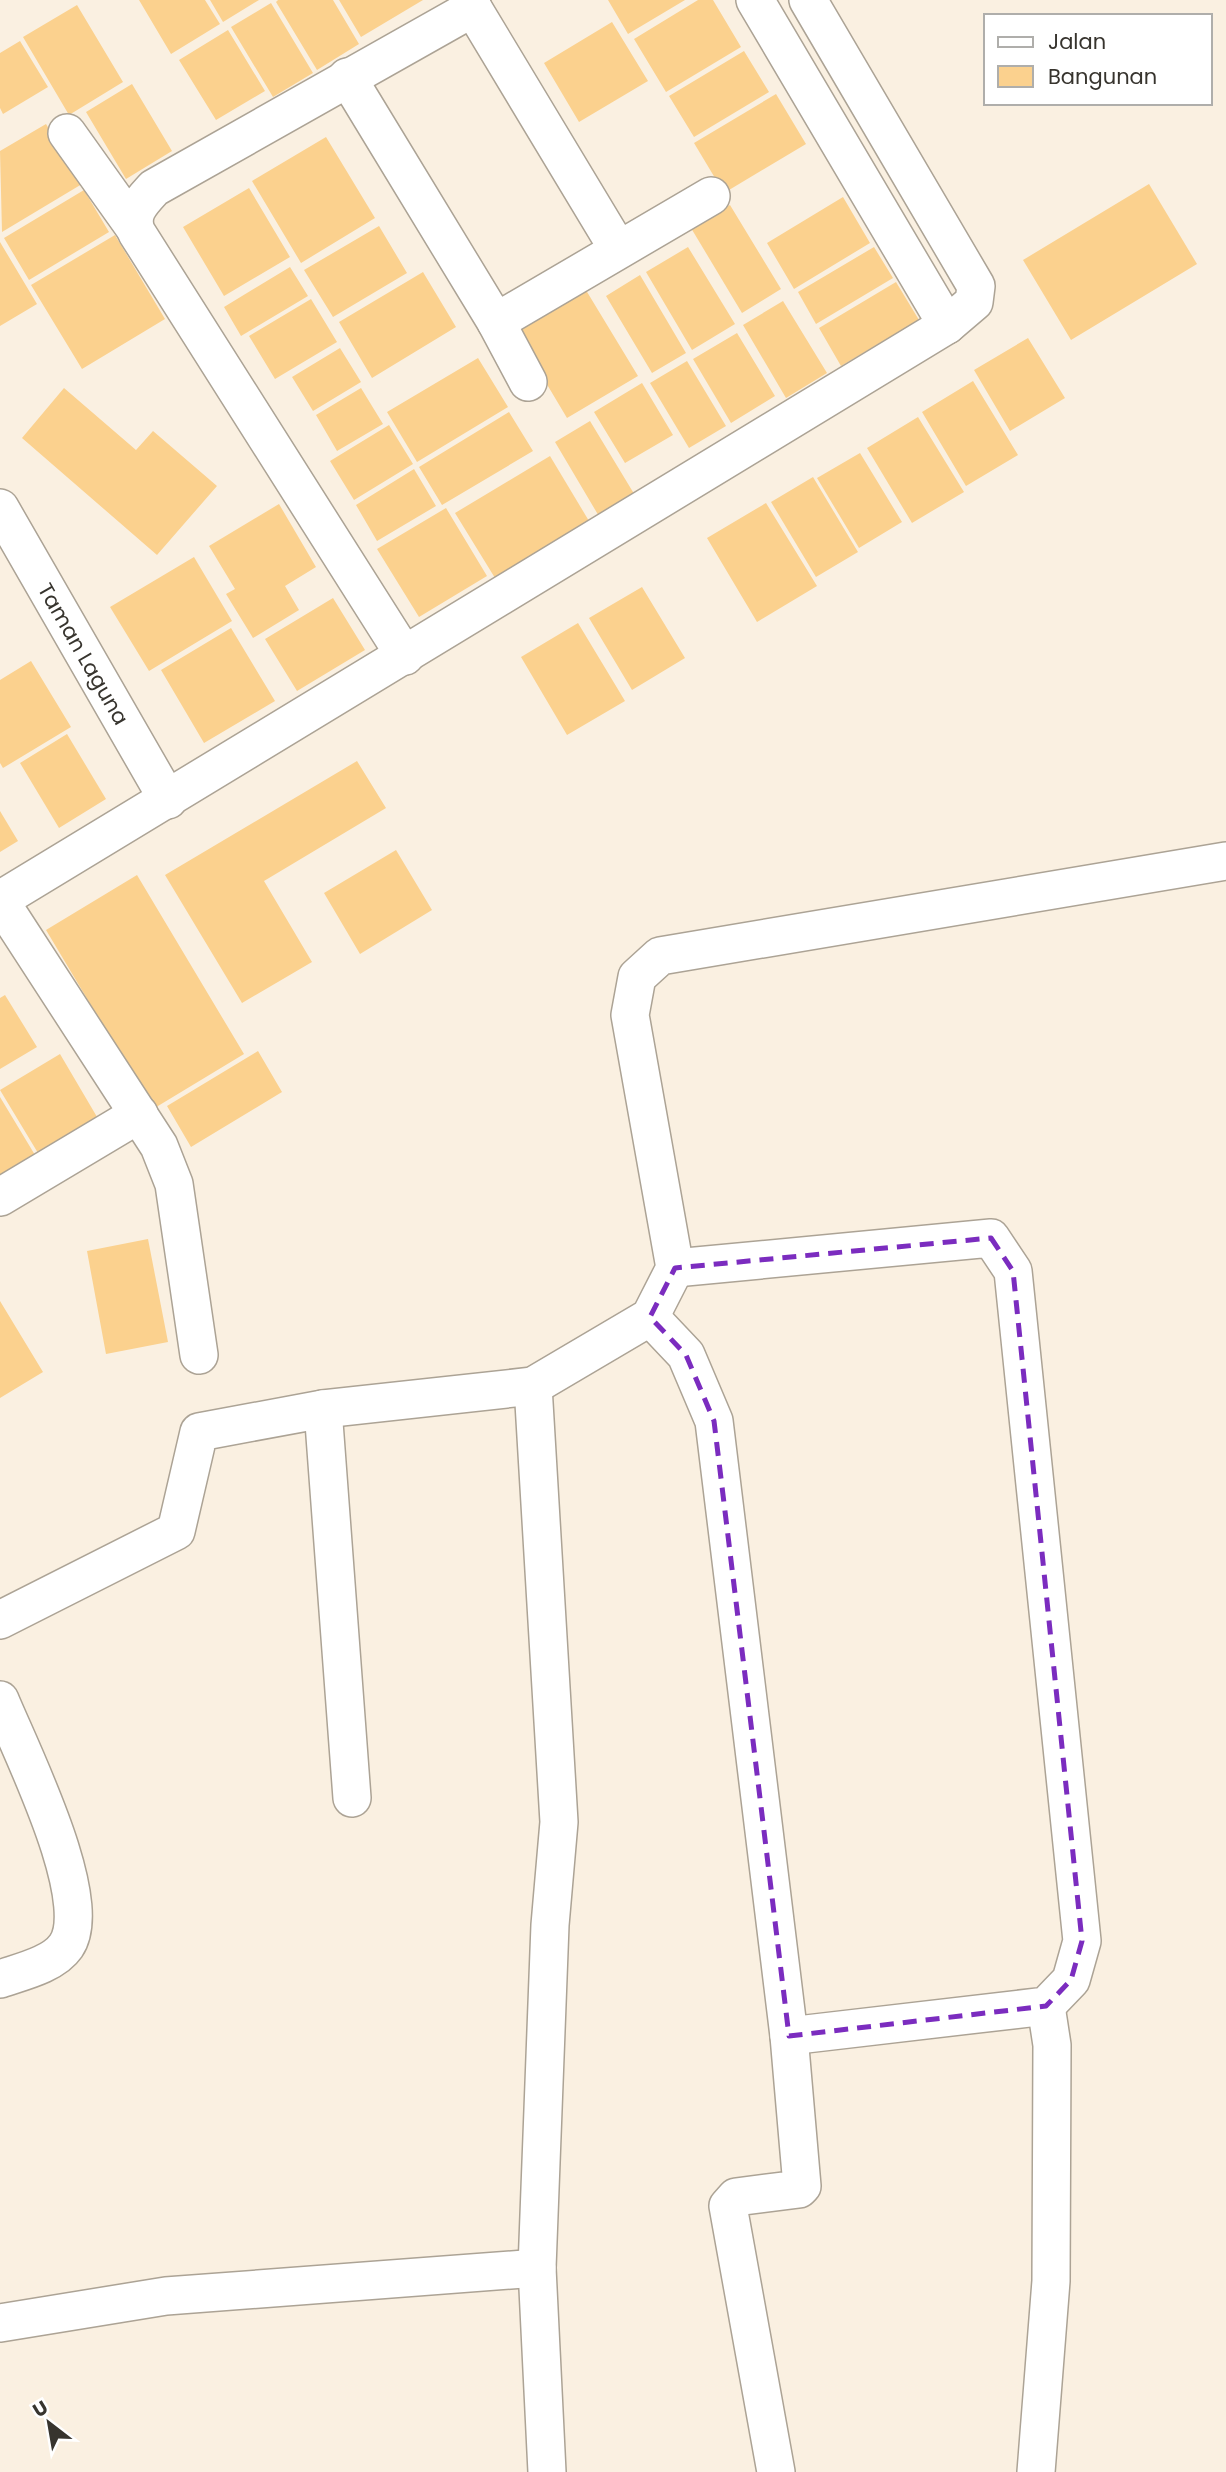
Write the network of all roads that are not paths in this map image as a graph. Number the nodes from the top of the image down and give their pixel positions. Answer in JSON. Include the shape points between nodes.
{"nodes":[{"id":1,"x":755,"y":0,"type":"edge"},
{"id":2,"x":808,"y":0,"type":"edge"},
{"id":3,"x":471,"y":4,"type":"edge"},
{"id":4,"x":347,"y":77,"type":"junction"},
{"id":5,"x":67,"y":133,"type":"dead end"},
{"id":6,"x":710,"y":196,"type":"dead end"},
{"id":7,"x":134,"y":227,"type":"junction"},
{"id":8,"x":618,"y":249,"type":"junction"},
{"id":9,"x":496,"y":322,"type":"junction"},
{"id":10,"x":947,"y":325,"type":"junction"},
{"id":11,"x":528,"y":382,"type":"dead end"},
{"id":12,"x":0,"y":508,"type":"edge"},
{"id":13,"x":405,"y":656,"type":"junction"},
{"id":14,"x":168,"y":800,"type":"junction"},
{"id":15,"x":1226,"y":861,"type":"edge"},
{"id":16,"x":0,"y":900,"type":"edge"},
{"id":17,"x":139,"y":1114,"type":"junction"},
{"id":18,"x":0,"y":1197,"type":"edge"},
{"id":19,"x":675,"y":1268,"type":"junction"},
{"id":20,"x":650,"y":1317,"type":"junction"},
{"id":21,"x":199,"y":1355,"type":"dead end"},
{"id":22,"x":533,"y":1386,"type":"junction"},
{"id":23,"x":323,"y":1409,"type":"junction"},
{"id":24,"x":0,"y":1620,"type":"edge"},
{"id":25,"x":0,"y":1700,"type":"edge"},
{"id":26,"x":352,"y":1798,"type":"dead end"},
{"id":27,"x":0,"y":1979,"type":"edge"},
{"id":28,"x":1046,"y":2006,"type":"junction"},
{"id":29,"x":789,"y":2036,"type":"junction"},
{"id":30,"x":537,"y":2268,"type":"junction"},
{"id":31,"x":0,"y":2323,"type":"edge"},
{"id":32,"x":547,"y":2472,"type":"edge"},
{"id":33,"x":776,"y":2472,"type":"edge"},
{"id":34,"x":1035,"y":2472,"type":"edge"}],
"edges":[{"from":1,"to":10,"type":"street"},
{"from":2,"to":10,"type":"street","via":[[976,286],[974,302]]},
{"from":3,"to":4,"type":"street"},
{"from":3,"to":8,"type":"street"},
{"from":4,"to":7,"type":"street","via":[[154,187],[138,206]]},
{"from":4,"to":9,"type":"street"},
{"from":5,"to":7,"type":"street"},
{"from":6,"to":8,"type":"street"},
{"from":7,"to":13,"type":"street"},
{"from":8,"to":9,"type":"street"},
{"from":9,"to":11,"type":"street"},
{"from":10,"to":13,"type":"street"},
{"from":12,"to":14,"type":"street","name":"Taman Laguna"},
{"from":13,"to":14,"type":"street"},
{"from":14,"to":16,"type":"street"},
{"from":15,"to":19,"type":"street","via":[[660,956],[637,977],[630,1015]]},
{"from":16,"to":17,"type":"street"},
{"from":17,"to":18,"type":"street"},
{"from":17,"to":21,"type":"street","via":[[159,1146],[174,1184]]},
{"from":19,"to":20,"type":"street"},
{"from":19,"to":28,"type":"street","via":[[991,1238],[1013,1271],[1082,1941],[1071,1980]]},
{"from":20,"to":22,"type":"street"},
{"from":20,"to":29,"type":"street","via":[[686,1354],[714,1421]]},
{"from":22,"to":23,"type":"street"},
{"from":22,"to":30,"type":"street","via":[[559,1822],[550,1925]]},
{"from":23,"to":24,"type":"street","via":[[199,1432],[176,1531]]},
{"from":23,"to":26,"type":"street"},
{"from":25,"to":27,"type":"street","via":[[50,1822],[75,1909],[74,1930],[65,1949],[42,1964]]},
{"from":28,"to":29,"type":"street"},
{"from":28,"to":34,"type":"street","via":[[1052,2045],[1051,2281]]},
{"from":29,"to":33,"type":"street","via":[[802,2186],[736,2197],[728,2206]]},
{"from":30,"to":31,"type":"street","via":[[166,2296]]},
{"from":30,"to":32,"type":"street"}]}
